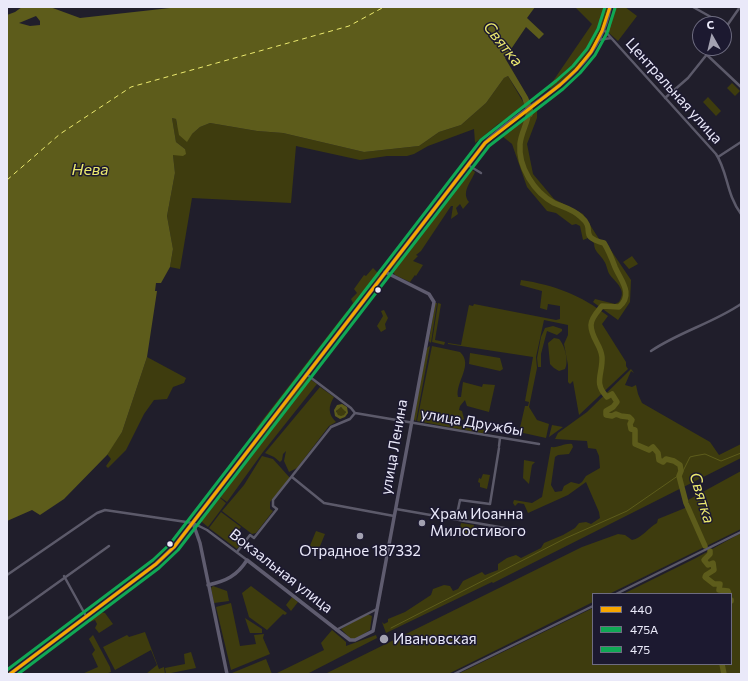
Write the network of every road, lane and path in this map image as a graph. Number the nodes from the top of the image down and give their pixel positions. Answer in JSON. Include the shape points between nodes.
{"nodes":[{"id":1,"x":610,"y":7,"type":"edge"},
{"id":2,"x":694,"y":7,"type":"edge"},
{"id":3,"x":740,"y":7,"type":"edge"},
{"id":4,"x":710,"y":16,"type":"edge"},
{"id":5,"x":732,"y":20,"type":"edge"},
{"id":6,"x":604,"y":30,"type":"junction"},
{"id":7,"x":611,"y":38,"type":"junction"},
{"id":8,"x":598,"y":40,"type":"junction"},
{"id":9,"x":706,"y":56,"type":"edge"},
{"id":10,"x":708,"y":56,"type":"edge"},
{"id":11,"x":741,"y":87,"type":"edge"},
{"id":12,"x":665,"y":98,"type":"junction"},
{"id":13,"x":741,"y":142,"type":"edge"},
{"id":14,"x":718,"y":157,"type":"junction"},
{"id":15,"x":468,"y":164,"type":"junction"},
{"id":16,"x":481,"y":173,"type":"dead end"},
{"id":17,"x":741,"y":214,"type":"edge"},
{"id":18,"x":385,"y":272,"type":"junction"},
{"id":19,"x":741,"y":304,"type":"edge"},
{"id":20,"x":651,"y":351,"type":"dead end"},
{"id":21,"x":306,"y":374,"type":"junction"},
{"id":22,"x":355,"y":414,"type":"junction"},
{"id":23,"x":411,"y":422,"type":"junction"},
{"id":24,"x":500,"y":438,"type":"junction"},
{"id":25,"x":539,"y":444,"type":"dead end"},
{"id":26,"x":292,"y":477,"type":"junction"},
{"id":27,"x":395,"y":509,"type":"junction"},
{"id":28,"x":394,"y":516,"type":"junction"},
{"id":29,"x":456,"y":519,"type":"junction"},
{"id":30,"x":193,"y":523,"type":"junction"},
{"id":31,"x":505,"y":528,"type":"dead end"},
{"id":32,"x":741,"y":532,"type":"edge"},
{"id":33,"x":109,"y":546,"type":"dead end"},
{"id":34,"x":237,"y":552,"type":"junction"},
{"id":35,"x":247,"y":560,"type":"junction"},
{"id":36,"x":7,"y":575,"type":"edge"},
{"id":37,"x":64,"y":576,"type":"junction"},
{"id":38,"x":208,"y":585,"type":"junction"},
{"id":39,"x":618,"y":593,"type":"edge"},
{"id":40,"x":592,"y":606,"type":"edge"},
{"id":41,"x":377,"y":608,"type":"junction"},
{"id":42,"x":86,"y":617,"type":"junction"},
{"id":43,"x":7,"y":619,"type":"edge"},
{"id":44,"x":336,"y":630,"type":"junction"},
{"id":45,"x":352,"y":641,"type":"joint"},
{"id":46,"x":10,"y":674,"type":"edge"},
{"id":47,"x":227,"y":674,"type":"edge"},
{"id":48,"x":454,"y":674,"type":"edge"}],
"edges":[{"from":1,"to":6,"type":"main road"},
{"from":2,"to":4,"type":"street"},
{"from":3,"to":5,"type":"street"},
{"from":6,"to":7,"type":"street","name":"Центральная улица"},
{"from":6,"to":8,"type":"main road"},
{"from":7,"to":8,"type":"street"},
{"from":7,"to":12,"type":"street","name":"Центральная улица"},
{"from":8,"to":15,"type":"main road","via":[[573,75],[498,131],[484,143]]},
{"from":9,"to":12,"type":"street","via":[[688,78]]},
{"from":10,"to":11,"type":"street"},
{"from":12,"to":14,"type":"street","name":"Центральная улица"},
{"from":13,"to":14,"type":"street"},
{"from":14,"to":17,"type":"street","name":"Центральная улица","via":[[732,201]]},
{"from":15,"to":16,"type":"street"},
{"from":15,"to":18,"type":"main road"},
{"from":18,"to":21,"type":"main road"},
{"from":18,"to":23,"type":"street","name":"улица Ленина","via":[[429,294],[434,300]]},
{"from":19,"to":20,"type":"street","via":[[667,340]]},
{"from":21,"to":22,"type":"street","via":[[351,408]]},
{"from":21,"to":30,"type":"main road"},
{"from":22,"to":23,"type":"street","name":"улица Дружбы"},
{"from":22,"to":26,"type":"street","via":[[350,419],[331,427]]},
{"from":23,"to":24,"type":"street","name":"улица Дружбы"},
{"from":23,"to":27,"type":"street","name":"улица Ленина"},
{"from":24,"to":25,"type":"street","name":"улица Дружбы"},
{"from":24,"to":29,"type":"street","via":[[490,504],[460,500]]},
{"from":26,"to":28,"type":"street","via":[[324,503]]},
{"from":26,"to":34,"type":"street","via":[[273,500],[273,506],[277,509],[254,538],[250,535]]},
{"from":27,"to":28,"type":"street","name":"улица Ленина"},
{"from":27,"to":29,"type":"street"},
{"from":28,"to":41,"type":"street","name":"улица Ленина"},
{"from":29,"to":31,"type":"street"},
{"from":30,"to":34,"type":"street","name":"Вокзальная улица"},
{"from":30,"to":36,"type":"street","via":[[101,511]]},
{"from":30,"to":38,"type":"street","via":[[200,543]]},
{"from":30,"to":42,"type":"main road","via":[[156,564]]},
{"from":32,"to":39,"type":"street"},
{"from":33,"to":37,"type":"street"},
{"from":34,"to":35,"type":"street","name":"Вокзальная улица"},
{"from":35,"to":38,"type":"street","via":[[237,574]]},
{"from":35,"to":44,"type":"street","name":"Вокзальная улица"},
{"from":37,"to":42,"type":"street"},
{"from":37,"to":43,"type":"street"},
{"from":38,"to":47,"type":"street"},
{"from":40,"to":48,"type":"street"},
{"from":41,"to":44,"type":"street"},
{"from":41,"to":45,"type":"street","name":"улица Ленина","via":[[373,632]]},
{"from":42,"to":46,"type":"main road"},
{"from":44,"to":45,"type":"street","name":"Вокзальная улица"}]}
